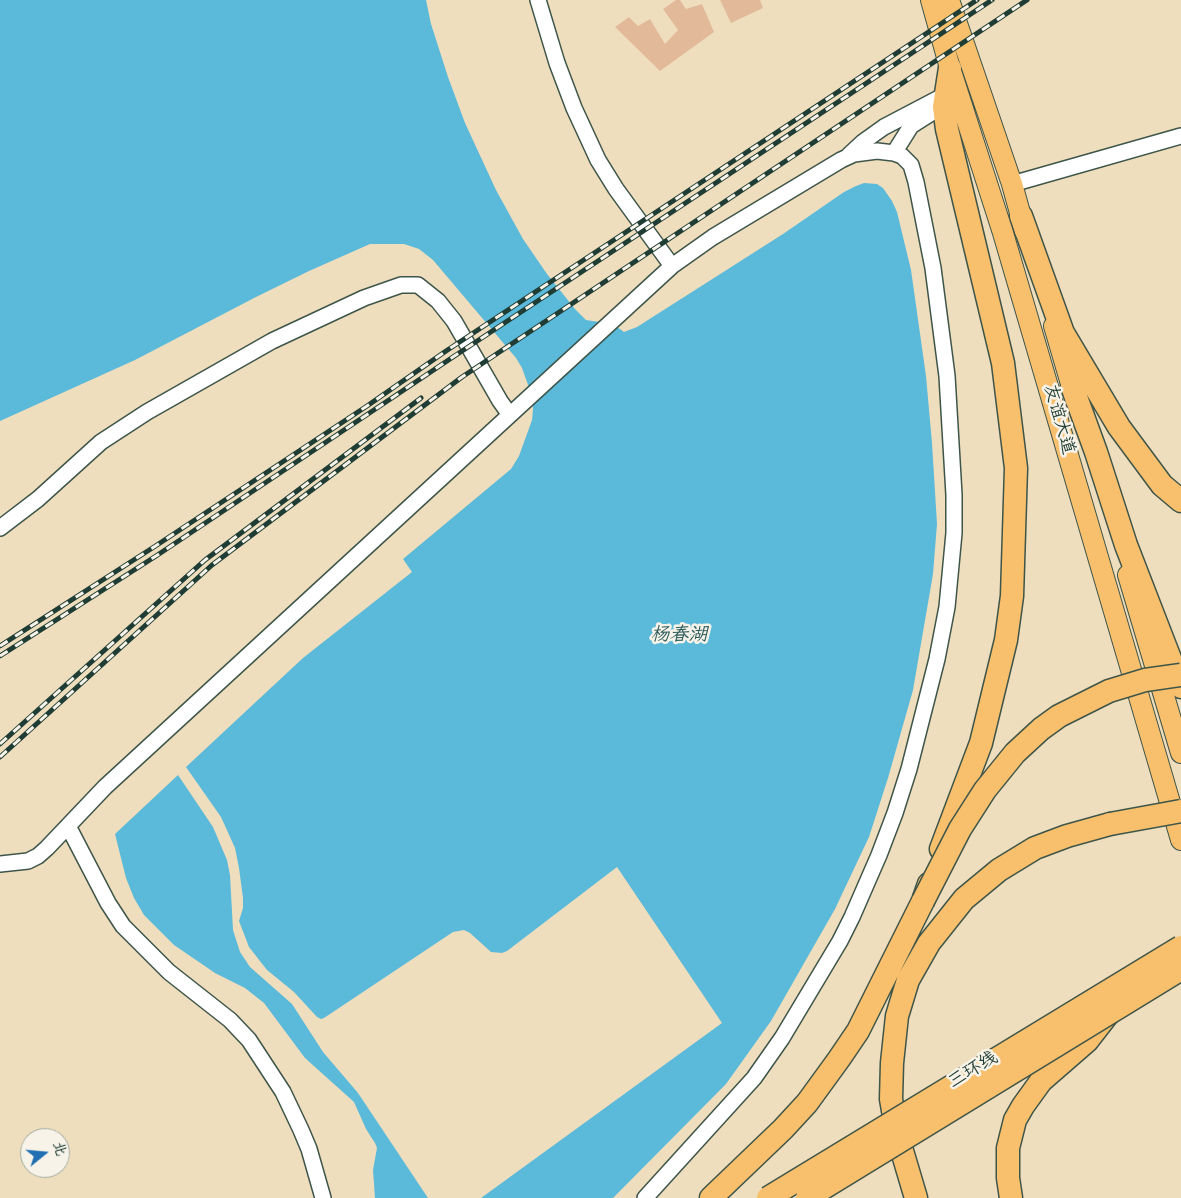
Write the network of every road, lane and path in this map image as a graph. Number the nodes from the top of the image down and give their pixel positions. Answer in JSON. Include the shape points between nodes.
{"nodes":[{"id":1,"x":538,"y":0,"type":"edge"},
{"id":2,"x":931,"y":0,"type":"edge"},
{"id":3,"x":949,"y":0,"type":"edge"},
{"id":4,"x":950,"y":68,"type":"junction"},
{"id":5,"x":945,"y":101,"type":"junction"},
{"id":6,"x":1181,"y":136,"type":"edge"},
{"id":7,"x":894,"y":153,"type":"junction"},
{"id":8,"x":848,"y":156,"type":"junction"},
{"id":9,"x":1012,"y":184,"type":"junction"},
{"id":10,"x":1021,"y":216,"type":"junction"},
{"id":11,"x":672,"y":266,"type":"junction"},
{"id":12,"x":1072,"y":386,"type":"junction"},
{"id":13,"x":511,"y":413,"type":"junction"},
{"id":14,"x":1181,"y":501,"type":"edge"},
{"id":15,"x":0,"y":528,"type":"edge"},
{"id":16,"x":1181,"y":674,"type":"edge"},
{"id":17,"x":1181,"y":687,"type":"edge"},
{"id":18,"x":1181,"y":753,"type":"edge"},
{"id":19,"x":1181,"y":811,"type":"edge"},
{"id":20,"x":68,"y":826,"type":"junction"},
{"id":21,"x":1181,"y":840,"type":"edge"},
{"id":22,"x":0,"y":864,"type":"edge"},
{"id":23,"x":923,"y":901,"type":"junction"},
{"id":24,"x":1181,"y":947,"type":"edge"},
{"id":25,"x":1181,"y":969,"type":"edge"},
{"id":26,"x":1108,"y":1014,"type":"junction"},
{"id":27,"x":323,"y":1198,"type":"edge"},
{"id":28,"x":645,"y":1198,"type":"edge"},
{"id":29,"x":711,"y":1198,"type":"edge"},
{"id":30,"x":768,"y":1198,"type":"edge"},
{"id":31,"x":807,"y":1198,"type":"edge"},
{"id":32,"x":916,"y":1198,"type":"edge"},
{"id":33,"x":1011,"y":1198,"type":"edge"}],
"edges":[{"from":1,"to":11,"type":"street","via":[[557,63],[598,160]]},
{"from":2,"to":4,"type":"main road","name":"友谊大道"},
{"from":3,"to":9,"type":"main road","name":"友谊大道"},
{"from":4,"to":5,"type":"highway"},
{"from":4,"to":21,"type":"main road","name":"友谊大道","via":[[1003,233]]},
{"from":5,"to":7,"type":"street","via":[[911,126]]},
{"from":5,"to":8,"type":"street","via":[[884,128]]},
{"from":5,"to":23,"type":"highway","bridge":true,"via":[[946,129],[1003,363],[1016,468],[1012,596],[1006,640],[981,743]]},
{"from":6,"to":9,"type":"street"},
{"from":7,"to":8,"type":"street","via":[[877,151]]},
{"from":7,"to":28,"type":"street","via":[[909,162],[916,182],[934,268],[946,376],[954,533],[948,607],[938,659],[895,813],[876,864],[840,941],[754,1078]]},
{"from":8,"to":11,"type":"street","via":[[712,237]]},
{"from":9,"to":10,"type":"main road","name":"友谊大道"},
{"from":10,"to":12,"type":"main road","name":"友谊大道"},
{"from":10,"to":14,"type":"highway","via":[[1063,333],[1120,427],[1162,484]]},
{"from":11,"to":13,"type":"street"},
{"from":12,"to":17,"type":"highway","via":[[1126,545]]},
{"from":12,"to":18,"type":"main road","name":"友谊大道"},
{"from":13,"to":15,"type":"street","via":[[500,402],[454,321],[438,301],[418,284],[401,285],[364,298],[272,341],[147,412],[101,442]]},
{"from":13,"to":20,"type":"street","via":[[105,787]]},
{"from":16,"to":23,"type":"highway","bridge":true,"via":[[1109,691],[1059,716],[1041,729],[1015,753],[985,790],[960,829]]},
{"from":19,"to":32,"type":"highway","bridge":true,"via":[[1110,824],[1035,848],[999,870],[964,899],[928,943],[908,980],[897,1016],[892,1063],[891,1099],[897,1134]]},
{"from":20,"to":22,"type":"street","via":[[38,856],[22,862]]},
{"from":20,"to":27,"type":"street","via":[[123,926],[169,972],[250,1040],[283,1092],[301,1130]]},
{"from":23,"to":29,"type":"highway","via":[[858,1031],[839,1059],[784,1129]]},
{"from":24,"to":30,"type":"highway","name":"三环线","bridge":true},
{"from":25,"to":26,"type":"highway","name":"三环线","bridge":true},
{"from":26,"to":31,"type":"highway","name":"三环线","bridge":true},
{"from":26,"to":33,"type":"highway","via":[[1087,1041],[1041,1081],[1015,1120],[1008,1148]]}]}
